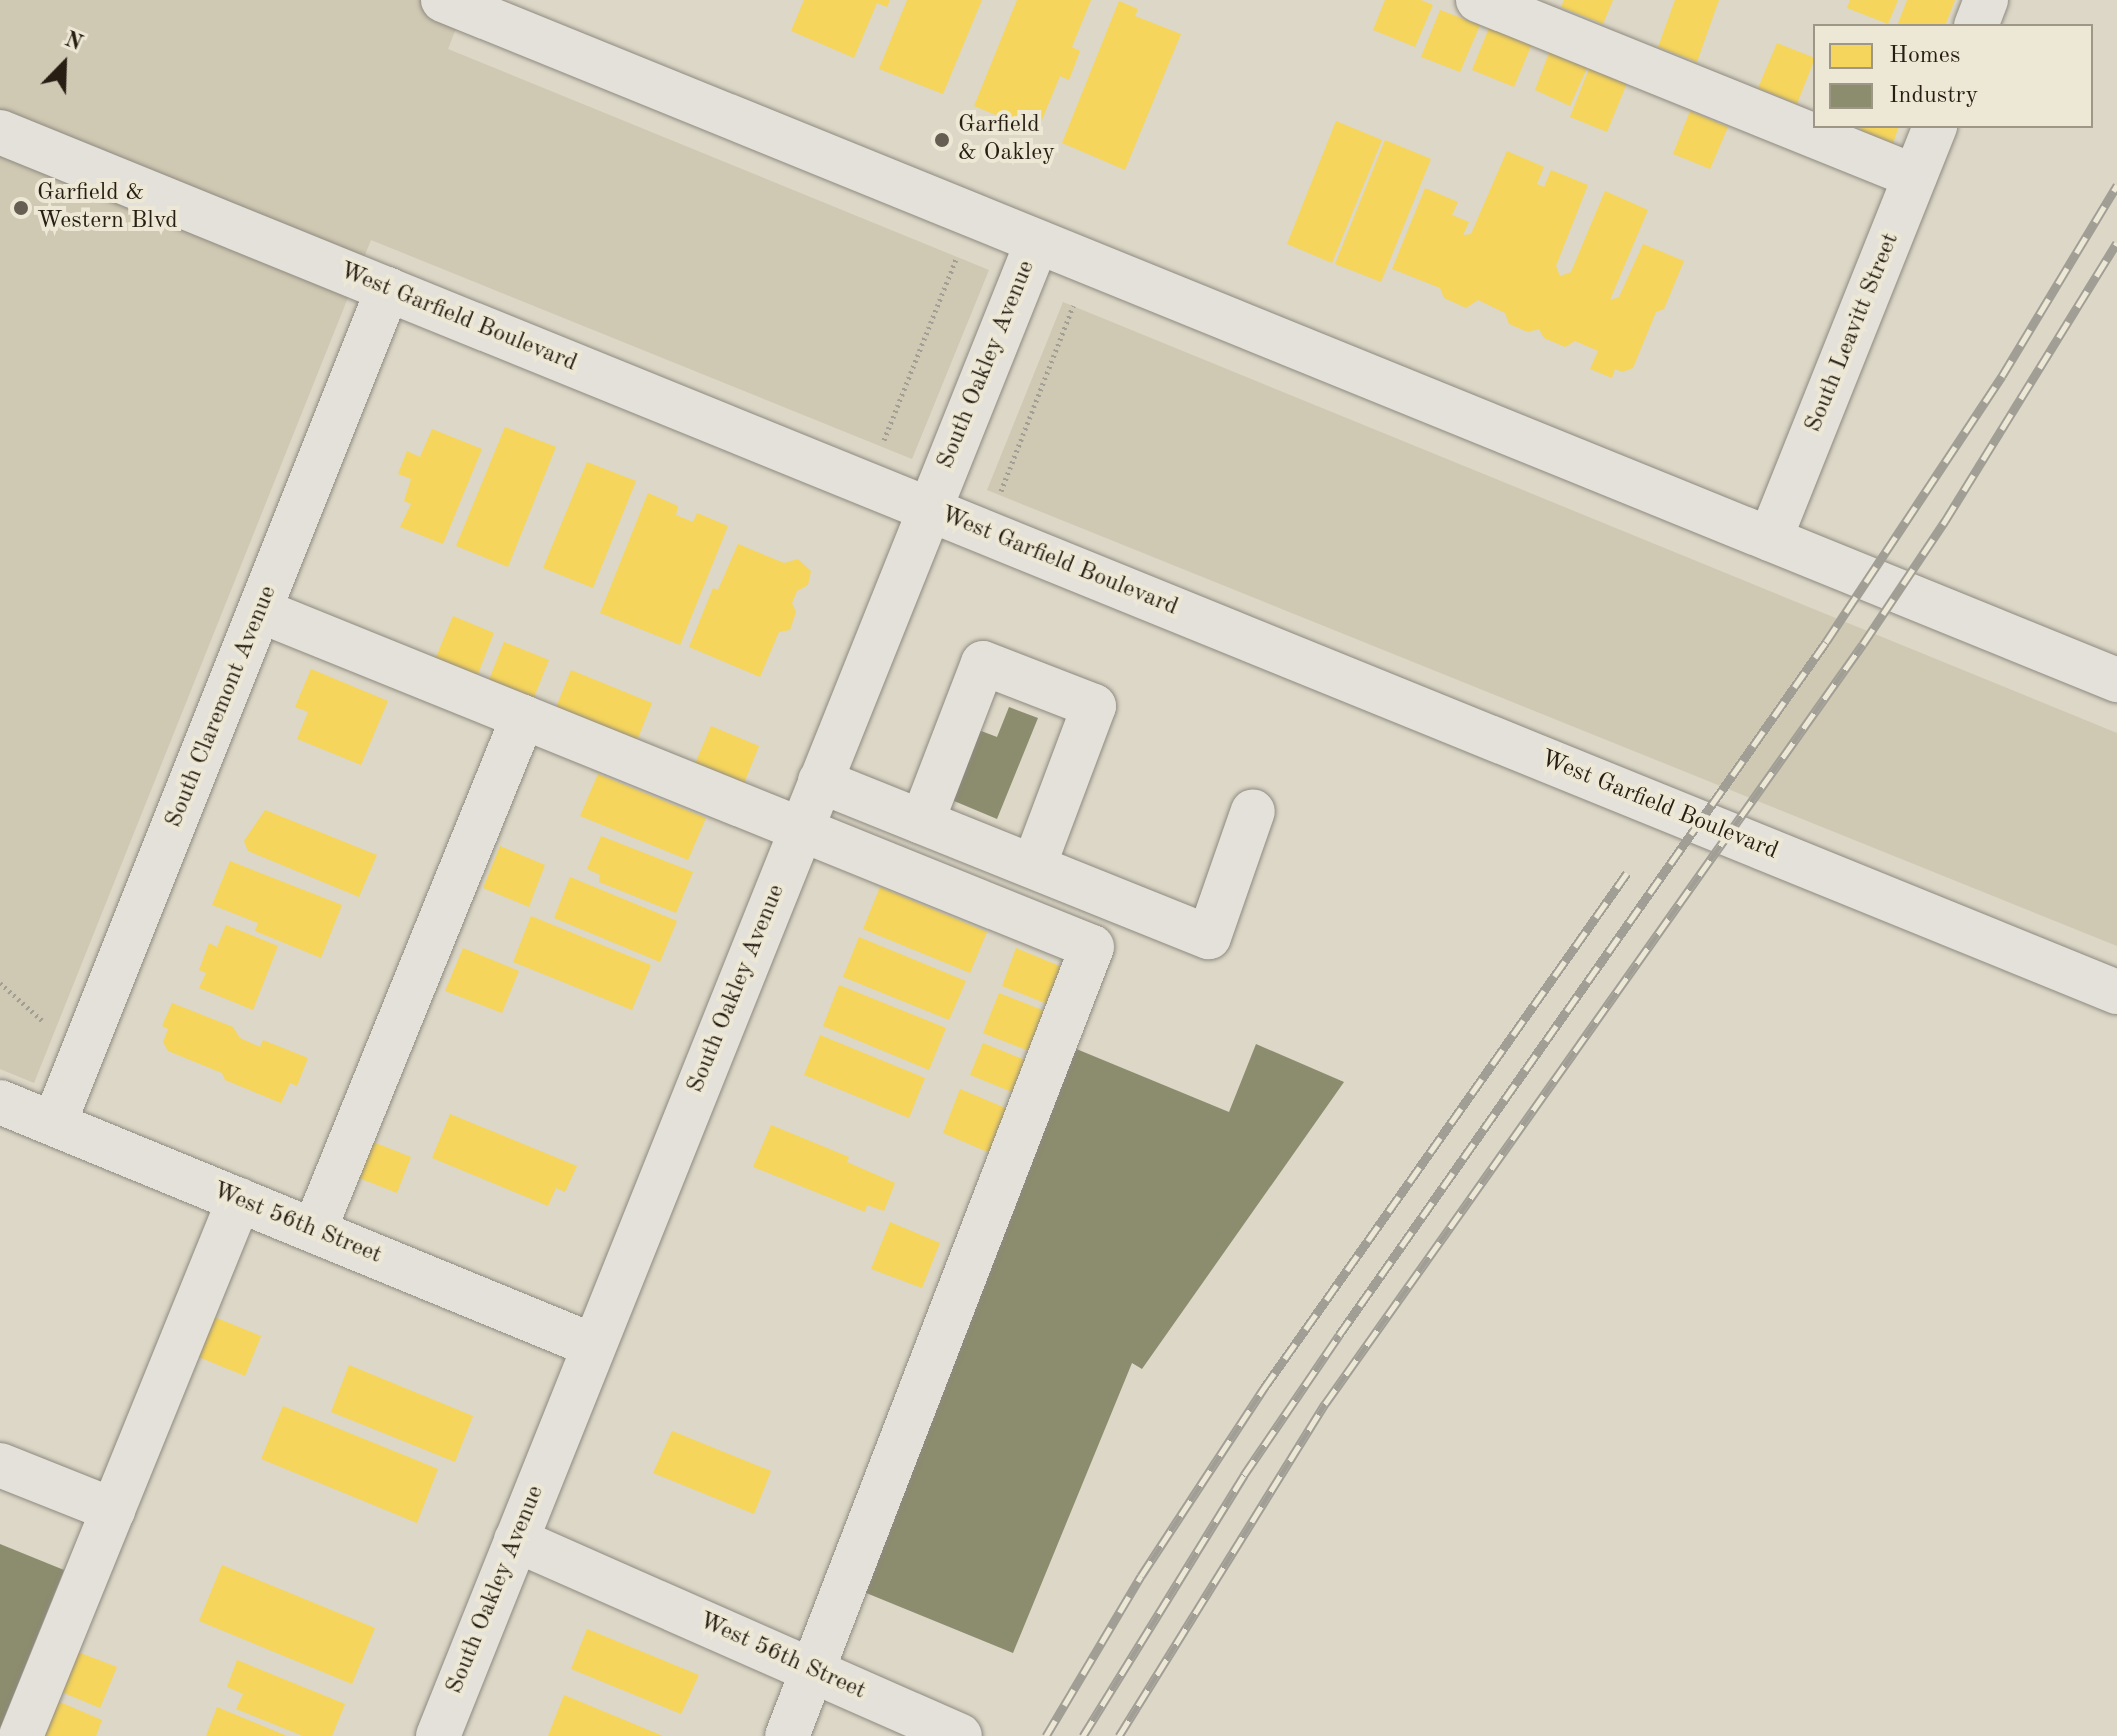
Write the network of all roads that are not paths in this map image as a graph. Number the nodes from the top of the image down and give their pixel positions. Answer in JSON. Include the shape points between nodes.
{"nodes":[{"id":1,"x":443,"y":0,"type":"edge"},
{"id":2,"x":1478,"y":0,"type":"edge"},
{"id":3,"x":1986,"y":0,"type":"edge"},
{"id":4,"x":502,"y":11,"type":"edge"},
{"id":5,"x":1977,"y":24,"type":"edge"},
{"id":6,"x":1934,"y":128,"type":"edge"},
{"id":7,"x":0,"y":132,"type":"edge"},
{"id":8,"x":1915,"y":177,"type":"junction"},
{"id":9,"x":1037,"y":242,"type":"junction"},
{"id":10,"x":388,"y":289,"type":"junction"},
{"id":11,"x":929,"y":509,"type":"junction"},
{"id":12,"x":1770,"y":539,"type":"junction"},
{"id":13,"x":261,"y":611,"type":"junction"},
{"id":14,"x":2117,"y":680,"type":"edge"},
{"id":15,"x":523,"y":717,"type":"junction"},
{"id":16,"x":820,"y":781,"type":"junction"},
{"id":17,"x":1253,"y":811,"type":"dead end"},
{"id":18,"x":922,"y":822,"type":"junction"},
{"id":19,"x":801,"y":829,"type":"junction"},
{"id":20,"x":1034,"y":866,"type":"junction"},
{"id":21,"x":2117,"y":992,"type":"edge"},
{"id":22,"x":0,"y":1102,"type":"edge"},
{"id":23,"x":54,"y":1124,"type":"junction"},
{"id":24,"x":239,"y":1200,"type":"junction"},
{"id":25,"x":314,"y":1231,"type":"junction"},
{"id":26,"x":594,"y":1346,"type":"junction"},
{"id":27,"x":0,"y":1465,"type":"edge"},
{"id":28,"x":113,"y":1510,"type":"junction"},
{"id":29,"x":516,"y":1540,"type":"junction"},
{"id":30,"x":813,"y":1671,"type":"junction"},
{"id":31,"x":21,"y":1736,"type":"edge"},
{"id":32,"x":438,"y":1736,"type":"edge"},
{"id":33,"x":787,"y":1736,"type":"edge"},
{"id":34,"x":960,"y":1736,"type":"edge"}],
"edges":[{"from":1,"to":4,"type":"street"},
{"from":2,"to":8,"type":"street"},
{"from":3,"to":5,"type":"street"},
{"from":4,"to":9,"type":"street"},
{"from":6,"to":8,"type":"street","name":"South Leavitt Street"},
{"from":7,"to":10,"type":"street","name":"West Garfield Boulevard"},
{"from":8,"to":12,"type":"street","name":"South Leavitt Street"},
{"from":9,"to":11,"type":"street","name":"South Oakley Avenue"},
{"from":9,"to":12,"type":"street"},
{"from":10,"to":11,"type":"street","name":"West Garfield Boulevard"},
{"from":10,"to":13,"type":"street","name":"South Claremont Avenue"},
{"from":11,"to":16,"type":"street","name":"South Oakley Avenue"},
{"from":11,"to":21,"type":"street","name":"West Garfield Boulevard"},
{"from":12,"to":14,"type":"street"},
{"from":13,"to":15,"type":"street"},
{"from":13,"to":23,"type":"street","name":"South Claremont Avenue"},
{"from":15,"to":19,"type":"street"},
{"from":15,"to":25,"type":"street"},
{"from":16,"to":18,"type":"street"},
{"from":16,"to":19,"type":"street","name":"South Oakley Avenue"},
{"from":17,"to":20,"type":"street","via":[[1209,937]]},
{"from":18,"to":20,"type":"street"},
{"from":18,"to":20,"type":"street","via":[[983,663],[1094,706]]},
{"from":19,"to":26,"type":"street","name":"South Oakley Avenue"},
{"from":19,"to":30,"type":"street","via":[[1092,947]]},
{"from":22,"to":23,"type":"street","name":"West 56th Street"},
{"from":23,"to":24,"type":"street","name":"West 56th Street"},
{"from":24,"to":25,"type":"street","name":"West 56th Street"},
{"from":24,"to":28,"type":"street"},
{"from":25,"to":26,"type":"street","name":"West 56th Street"},
{"from":26,"to":29,"type":"street","name":"South Oakley Avenue"},
{"from":27,"to":28,"type":"street"},
{"from":28,"to":31,"type":"street"},
{"from":29,"to":30,"type":"street","name":"West 56th Street"},
{"from":29,"to":32,"type":"street","name":"South Oakley Avenue"},
{"from":30,"to":33,"type":"street"},
{"from":30,"to":34,"type":"street","name":"West 56th Street"}]}
